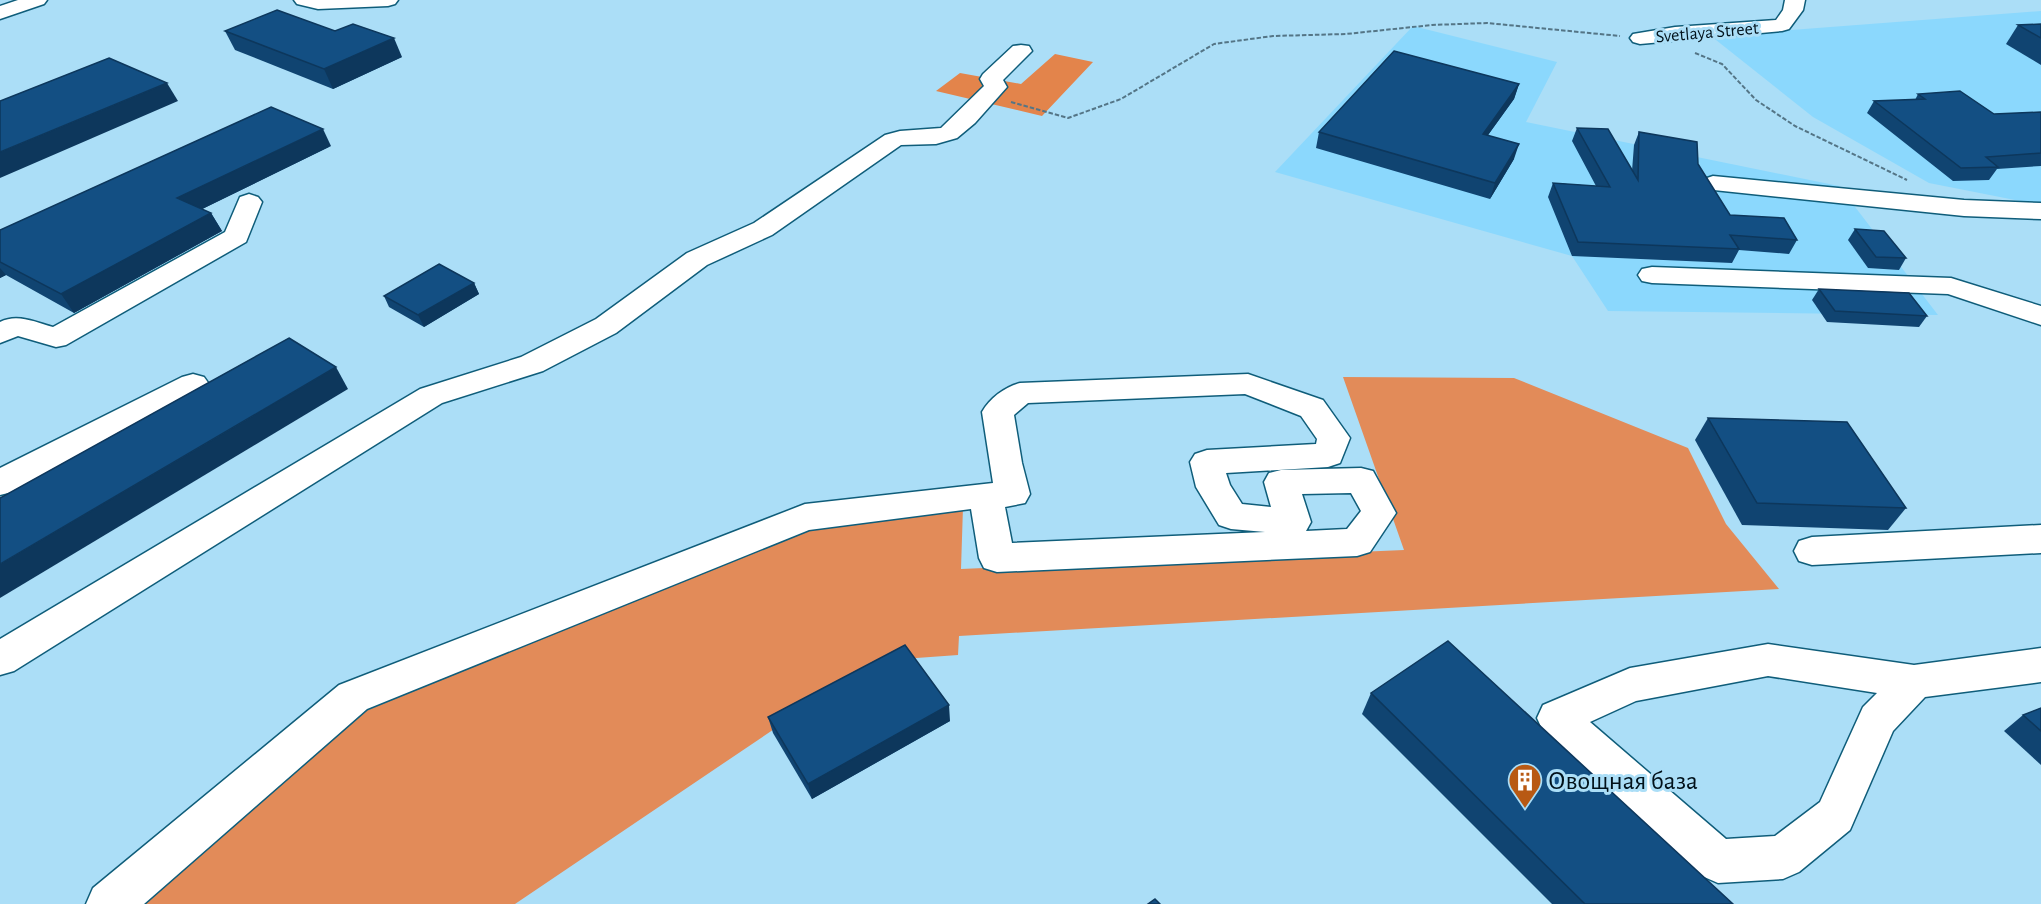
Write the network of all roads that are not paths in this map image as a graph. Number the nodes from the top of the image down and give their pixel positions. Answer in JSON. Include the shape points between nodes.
{"nodes":[{"id":1,"x":37,"y":0,"type":"edge"},
{"id":2,"x":304,"y":0,"type":"edge"},
{"id":3,"x":388,"y":0,"type":"edge"},
{"id":4,"x":1795,"y":0,"type":"edge"},
{"id":5,"x":0,"y":13,"type":"edge"},
{"id":6,"x":1640,"y":38,"type":"road end"},
{"id":7,"x":1021,"y":51,"type":"dead end"},
{"id":8,"x":1713,"y":184,"type":"edge"},
{"id":9,"x":249,"y":202,"type":"dead end"},
{"id":10,"x":2041,"y":211,"type":"edge"},
{"id":11,"x":1652,"y":275,"type":"dead end"},
{"id":12,"x":2041,"y":316,"type":"edge"},
{"id":13,"x":0,"y":334,"type":"edge"},
{"id":14,"x":193,"y":384,"type":"dead end"},
{"id":15,"x":0,"y":483,"type":"edge"},
{"id":16,"x":986,"y":495,"type":"junction"},
{"id":17,"x":2041,"y":539,"type":"edge"},
{"id":18,"x":1812,"y":550,"type":"dead end"},
{"id":19,"x":0,"y":659,"type":"edge"},
{"id":20,"x":2041,"y":665,"type":"edge"},
{"id":21,"x":1914,"y":682,"type":"junction"},
{"id":22,"x":109,"y":904,"type":"edge"}],
"edges":[{"from":1,"to":5,"type":"street"},
{"from":2,"to":3,"type":"street"},
{"from":4,"to":6,"type":"street","name":"Svetlaya Street","via":[[1782,25]]},
{"from":7,"to":19,"type":"street","via":[[991,79],[996,87],[948,134],[893,140],[764,229],[697,259],[606,326],[532,364],[431,396]]},
{"from":8,"to":10,"type":"street","via":[[1964,208]]},
{"from":9,"to":13,"type":"street","via":[[237,236],[56,338],[15,326]]},
{"from":11,"to":12,"type":"street","via":[[1952,286]]},
{"from":14,"to":15,"type":"street"},
{"from":16,"to":16,"type":"street","via":[[997,558],[1357,542],[1379,513],[1361,480],[1281,482],[1293,522],[1231,516],[1213,487],[1207,462],[1328,454],[1334,438],[1312,408],[1248,384],[1020,393],[998,412],[1013,494]]},
{"from":16,"to":22,"type":"street","via":[[805,517],[353,697]]},
{"from":17,"to":18,"type":"street"},
{"from":20,"to":21,"type":"street"},
{"from":21,"to":21,"type":"street","via":[[1767,660],[1630,685],[1557,718],[1718,861],[1783,857],[1835,816],[1878,720]]}]}
